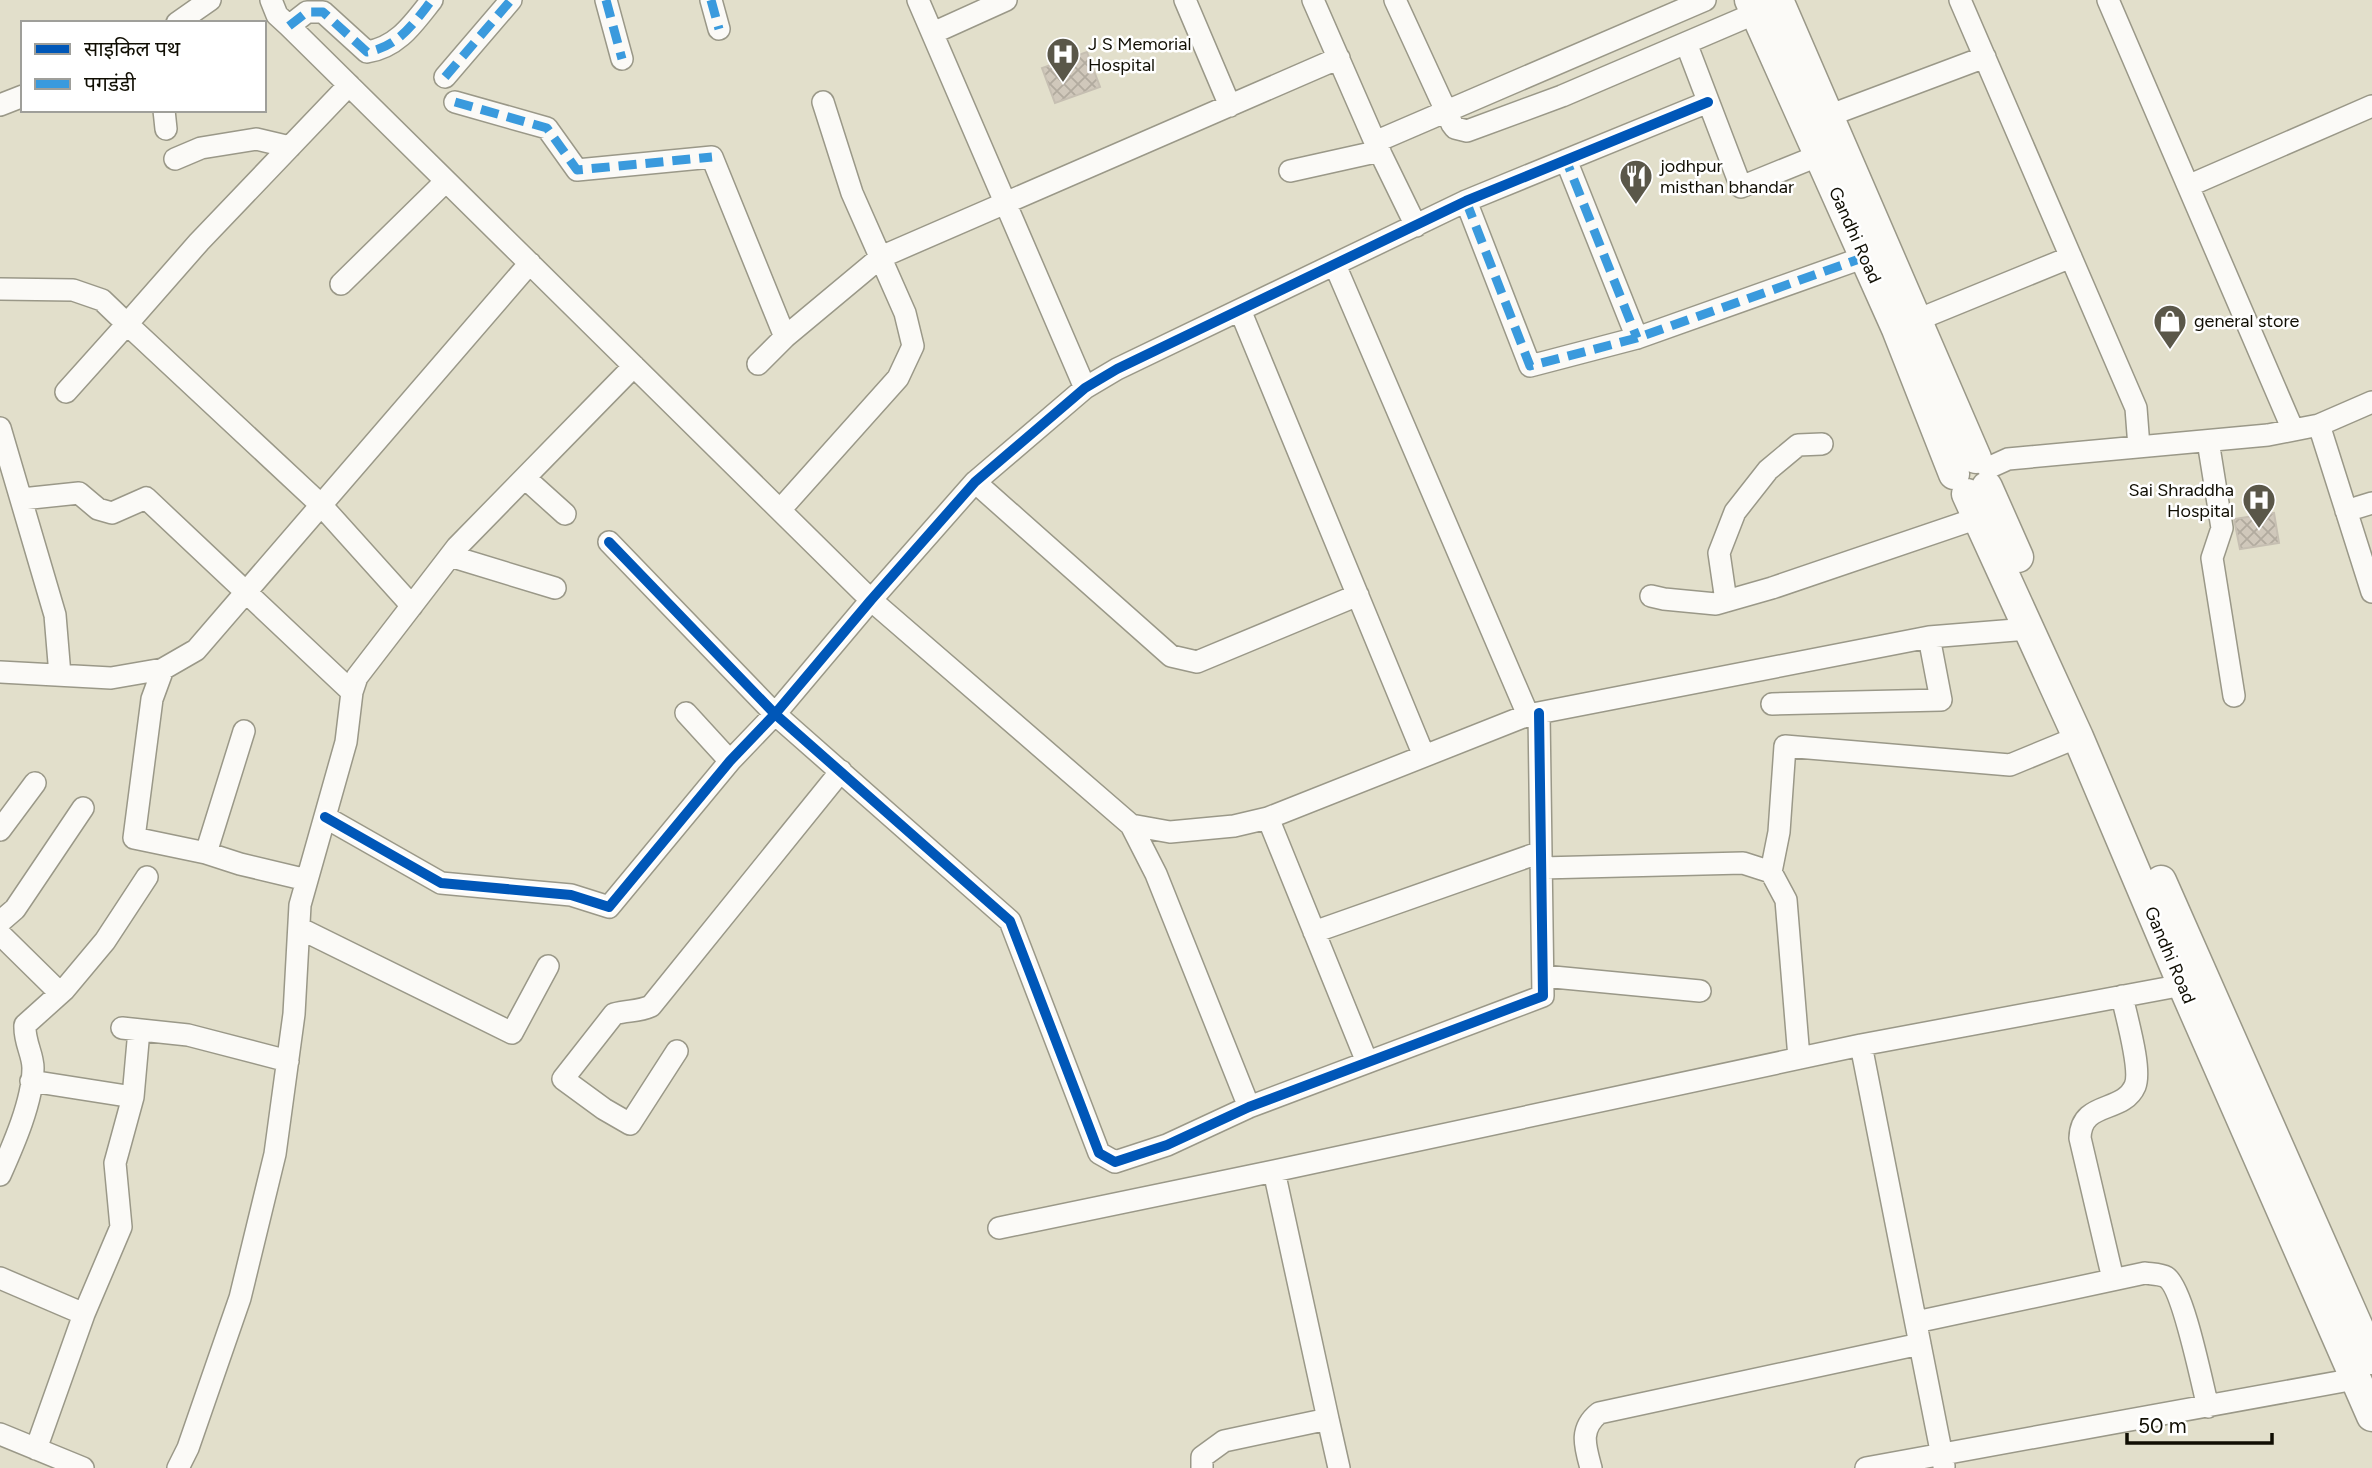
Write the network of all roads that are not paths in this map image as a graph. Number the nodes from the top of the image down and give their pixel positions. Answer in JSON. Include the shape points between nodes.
{"nodes":[{"id":1,"x":210,"y":0,"type":"edge"},
{"id":2,"x":271,"y":0,"type":"edge"},
{"id":3,"x":432,"y":0,"type":"edge"},
{"id":4,"x":510,"y":0,"type":"edge"},
{"id":5,"x":606,"y":0,"type":"edge"},
{"id":6,"x":711,"y":0,"type":"edge"},
{"id":7,"x":918,"y":0,"type":"edge"},
{"id":8,"x":1006,"y":0,"type":"edge"},
{"id":9,"x":1185,"y":0,"type":"edge"},
{"id":10,"x":1313,"y":0,"type":"edge"},
{"id":11,"x":1395,"y":0,"type":"edge"},
{"id":12,"x":1705,"y":0,"type":"edge"},
{"id":13,"x":1960,"y":0,"type":"edge"},
{"id":14,"x":2108,"y":0,"type":"edge"},
{"id":15,"x":1761,"y":4,"type":"edge"},
{"id":16,"x":180,"y":21,"type":"edge"},
{"id":17,"x":289,"y":26,"type":"junction"},
{"id":18,"x":719,"y":29,"type":"dead end"},
{"id":19,"x":933,"y":33,"type":"junction"},
{"id":20,"x":1686,"y":43,"type":"junction"},
{"id":21,"x":1985,"y":57,"type":"junction"},
{"id":22,"x":1339,"y":58,"type":"junction"},
{"id":23,"x":622,"y":59,"type":"dead end"},
{"id":24,"x":445,"y":78,"type":"dead end"},
{"id":25,"x":349,"y":85,"type":"junction"},
{"id":26,"x":21,"y":97,"type":"edge"},
{"id":27,"x":455,"y":102,"type":"dead end"},
{"id":28,"x":823,"y":102,"type":"dead end"},
{"id":29,"x":1708,"y":102,"type":"junction"},
{"id":30,"x":0,"y":105,"type":"edge"},
{"id":31,"x":1230,"y":106,"type":"junction"},
{"id":32,"x":2372,"y":106,"type":"edge"},
{"id":33,"x":1446,"y":112,"type":"junction"},
{"id":34,"x":1828,"y":116,"type":"junction"},
{"id":35,"x":1378,"y":146,"type":"junction"},
{"id":36,"x":290,"y":147,"type":"junction"},
{"id":37,"x":1820,"y":155,"type":"junction"},
{"id":38,"x":175,"y":159,"type":"dead end"},
{"id":39,"x":1566,"y":160,"type":"junction"},
{"id":40,"x":1290,"y":171,"type":"dead end"},
{"id":41,"x":446,"y":181,"type":"junction"},
{"id":42,"x":2188,"y":186,"type":"junction"},
{"id":43,"x":1466,"y":201,"type":"junction"},
{"id":44,"x":1006,"y":204,"type":"junction"},
{"id":45,"x":1416,"y":226,"type":"junction"},
{"id":46,"x":881,"y":257,"type":"junction"},
{"id":47,"x":1865,"y":257,"type":"junction"},
{"id":48,"x":2071,"y":257,"type":"junction"},
{"id":49,"x":530,"y":263,"type":"junction"},
{"id":50,"x":1335,"y":265,"type":"junction"},
{"id":51,"x":341,"y":284,"type":"dead end"},
{"id":52,"x":0,"y":289,"type":"edge"},
{"id":53,"x":1240,"y":310,"type":"junction"},
{"id":54,"x":1917,"y":320,"type":"junction"},
{"id":55,"x":127,"y":324,"type":"junction"},
{"id":56,"x":785,"y":337,"type":"junction"},
{"id":57,"x":1637,"y":338,"type":"junction"},
{"id":58,"x":758,"y":364,"type":"dead end"},
{"id":59,"x":634,"y":366,"type":"junction"},
{"id":60,"x":1085,"y":388,"type":"junction"},
{"id":61,"x":66,"y":392,"type":"dead end"},
{"id":62,"x":2372,"y":402,"type":"edge"},
{"id":63,"x":2319,"y":425,"type":"junction"},
{"id":64,"x":0,"y":428,"type":"edge"},
{"id":65,"x":2292,"y":430,"type":"junction"},
{"id":66,"x":2208,"y":441,"type":"junction"},
{"id":67,"x":1822,"y":444,"type":"dead end"},
{"id":68,"x":2139,"y":447,"type":"junction"},
{"id":69,"x":525,"y":478,"type":"junction"},
{"id":70,"x":975,"y":482,"type":"junction"},
{"id":71,"x":1975,"y":483,"type":"junction"},
{"id":72,"x":22,"y":499,"type":"junction"},
{"id":73,"x":2372,"y":503,"type":"edge"},
{"id":74,"x":321,"y":505,"type":"junction"},
{"id":75,"x":780,"y":510,"type":"junction"},
{"id":76,"x":2346,"y":511,"type":"junction"},
{"id":77,"x":565,"y":514,"type":"dead end"},
{"id":78,"x":609,"y":542,"type":"dead end"},
{"id":79,"x":450,"y":556,"type":"junction"},
{"id":80,"x":555,"y":588,"type":"dead end"},
{"id":81,"x":2372,"y":592,"type":"edge"},
{"id":82,"x":245,"y":593,"type":"junction"},
{"id":83,"x":1358,"y":595,"type":"junction"},
{"id":84,"x":1651,"y":596,"type":"dead end"},
{"id":85,"x":871,"y":600,"type":"junction"},
{"id":86,"x":1726,"y":601,"type":"junction"},
{"id":87,"x":412,"y":606,"type":"junction"},
{"id":88,"x":2028,"y":629,"type":"junction"},
{"id":89,"x":1929,"y":637,"type":"junction"},
{"id":90,"x":163,"y":669,"type":"junction"},
{"id":91,"x":0,"y":672,"type":"edge"},
{"id":92,"x":60,"y":675,"type":"junction"},
{"id":93,"x":352,"y":692,"type":"junction"},
{"id":94,"x":2234,"y":696,"type":"dead end"},
{"id":95,"x":1772,"y":704,"type":"dead end"},
{"id":96,"x":686,"y":713,"type":"dead end"},
{"id":97,"x":775,"y":714,"type":"junction"},
{"id":98,"x":1534,"y":714,"type":"junction"},
{"id":99,"x":244,"y":731,"type":"dead end"},
{"id":100,"x":2078,"y":737,"type":"junction"},
{"id":101,"x":1424,"y":756,"type":"junction"},
{"id":102,"x":730,"y":761,"type":"junction"},
{"id":103,"x":841,"y":771,"type":"junction"},
{"id":104,"x":35,"y":783,"type":"dead end"},
{"id":105,"x":83,"y":808,"type":"dead end"},
{"id":106,"x":325,"y":817,"type":"junction"},
{"id":107,"x":1268,"y":818,"type":"junction"},
{"id":108,"x":1131,"y":825,"type":"junction"},
{"id":109,"x":0,"y":830,"type":"edge"},
{"id":110,"x":206,"y":853,"type":"junction"},
{"id":111,"x":1541,"y":860,"type":"junction"},
{"id":112,"x":1771,"y":872,"type":"junction"},
{"id":113,"x":147,"y":877,"type":"dead end"},
{"id":114,"x":307,"y":880,"type":"junction"},
{"id":115,"x":299,"y":928,"type":"junction"},
{"id":116,"x":0,"y":932,"type":"edge"},
{"id":117,"x":1314,"y":932,"type":"junction"},
{"id":118,"x":548,"y":966,"type":"dead end"},
{"id":119,"x":1543,"y":976,"type":"junction"},
{"id":120,"x":2182,"y":985,"type":"junction"},
{"id":121,"x":1700,"y":991,"type":"dead end"},
{"id":122,"x":60,"y":993,"type":"junction"},
{"id":123,"x":2122,"y":996,"type":"junction"},
{"id":124,"x":1861,"y":1045,"type":"junction"},
{"id":125,"x":677,"y":1051,"type":"dead end"},
{"id":126,"x":1799,"y":1058,"type":"junction"},
{"id":127,"x":288,"y":1061,"type":"junction"},
{"id":128,"x":1367,"y":1062,"type":"junction"},
{"id":129,"x":32,"y":1081,"type":"junction"},
{"id":130,"x":132,"y":1097,"type":"junction"},
{"id":131,"x":1249,"y":1107,"type":"junction"},
{"id":132,"x":1274,"y":1171,"type":"junction"},
{"id":133,"x":0,"y":1175,"type":"edge"},
{"id":134,"x":999,"y":1228,"type":"dead end"},
{"id":135,"x":0,"y":1278,"type":"edge"},
{"id":136,"x":2113,"y":1279,"type":"junction"},
{"id":137,"x":84,"y":1314,"type":"junction"},
{"id":138,"x":1916,"y":1322,"type":"junction"},
{"id":139,"x":1920,"y":1344,"type":"junction"},
{"id":140,"x":2364,"y":1369,"type":"edge"},
{"id":141,"x":2208,"y":1407,"type":"junction"},
{"id":142,"x":2372,"y":1416,"type":"edge"},
{"id":143,"x":1328,"y":1419,"type":"junction"},
{"id":144,"x":0,"y":1434,"type":"edge"},
{"id":145,"x":36,"y":1448,"type":"junction"},
{"id":146,"x":187,"y":1458,"type":"edge"},
{"id":147,"x":1943,"y":1461,"type":"edge"},
{"id":148,"x":83,"y":1468,"type":"edge"},
{"id":149,"x":178,"y":1468,"type":"edge"},
{"id":150,"x":1202,"y":1468,"type":"edge"},
{"id":151,"x":1339,"y":1468,"type":"edge"},
{"id":152,"x":1591,"y":1468,"type":"edge"},
{"id":153,"x":1866,"y":1468,"type":"edge"}],
"edges":[{"from":1,"to":16,"type":"street"},
{"from":2,"to":17,"type":"street","via":[[277,15]]},
{"from":3,"to":17,"type":"street","via":[[401,39],[380,50],[367,52],[323,12],[307,12]]},
{"from":4,"to":24,"type":"street"},
{"from":5,"to":23,"type":"street"},
{"from":6,"to":18,"type":"street"},
{"from":7,"to":19,"type":"street"},
{"from":8,"to":19,"type":"street"},
{"from":9,"to":31,"type":"street"},
{"from":10,"to":22,"type":"street"},
{"from":11,"to":33,"type":"street"},
{"from":12,"to":33,"type":"street"},
{"from":13,"to":21,"type":"street"},
{"from":14,"to":42,"type":"street"},
{"from":15,"to":20,"type":"street"},
{"from":15,"to":34,"type":"main road","name":"Gandhi Road"},
{"from":15,"to":37,"type":"main road","name":"Gandhi Road"},
{"from":17,"to":25,"type":"street"},
{"from":19,"to":44,"type":"street"},
{"from":20,"to":29,"type":"street"},
{"from":20,"to":33,"type":"street","via":[[1479,128],[1455,128]]},
{"from":21,"to":34,"type":"street"},
{"from":21,"to":48,"type":"street"},
{"from":22,"to":31,"type":"street"},
{"from":22,"to":35,"type":"street"},
{"from":25,"to":36,"type":"street"},
{"from":25,"to":41,"type":"street"},
{"from":26,"to":30,"type":"street"},
{"from":27,"to":56,"type":"street","via":[[547,128],[578,170],[712,157]]},
{"from":28,"to":46,"type":"street","via":[[852,193]]},
{"from":29,"to":37,"type":"street","via":[[1741,187]]},
{"from":29,"to":39,"type":"street"},
{"from":31,"to":44,"type":"street"},
{"from":32,"to":42,"type":"street"},
{"from":33,"to":35,"type":"street"},
{"from":34,"to":54,"type":"main road","name":"Gandhi Road"},
{"from":35,"to":40,"type":"street"},
{"from":35,"to":45,"type":"street"},
{"from":36,"to":38,"type":"street","via":[[256,139],[201,148]]},
{"from":36,"to":55,"type":"street"},
{"from":37,"to":47,"type":"main road","name":"Gandhi Road"},
{"from":39,"to":43,"type":"street"},
{"from":39,"to":57,"type":"street"},
{"from":41,"to":49,"type":"street"},
{"from":41,"to":51,"type":"street"},
{"from":42,"to":65,"type":"street"},
{"from":43,"to":45,"type":"street"},
{"from":43,"to":57,"type":"street","via":[[1530,366]]},
{"from":44,"to":46,"type":"street"},
{"from":44,"to":60,"type":"street"},
{"from":45,"to":50,"type":"street"},
{"from":46,"to":56,"type":"street"},
{"from":46,"to":75,"type":"street","via":[[905,313],[913,346],[898,378]]},
{"from":47,"to":57,"type":"street"},
{"from":47,"to":71,"type":"main road","name":"Gandhi Road"},
{"from":48,"to":54,"type":"street"},
{"from":48,"to":68,"type":"street","via":[[2136,408]]},
{"from":49,"to":59,"type":"street"},
{"from":49,"to":74,"type":"street"},
{"from":50,"to":53,"type":"street"},
{"from":50,"to":98,"type":"street"},
{"from":52,"to":55,"type":"street","via":[[73,290],[102,300]]},
{"from":53,"to":60,"type":"street"},
{"from":53,"to":83,"type":"street"},
{"from":54,"to":71,"type":"main road","name":"Gandhi Road"},
{"from":55,"to":61,"type":"street"},
{"from":55,"to":74,"type":"street"},
{"from":56,"to":58,"type":"street"},
{"from":59,"to":69,"type":"street"},
{"from":59,"to":75,"type":"street"},
{"from":60,"to":70,"type":"street"},
{"from":62,"to":63,"type":"street"},
{"from":63,"to":65,"type":"street"},
{"from":63,"to":76,"type":"street"},
{"from":64,"to":72,"type":"street"},
{"from":65,"to":66,"type":"street"},
{"from":66,"to":68,"type":"street"},
{"from":66,"to":94,"type":"street","via":[[2222,528],[2212,558]]},
{"from":67,"to":86,"type":"street","via":[[1798,444],[1768,470],[1735,512],[1719,553]]},
{"from":68,"to":71,"type":"street","via":[[2008,459]]},
{"from":69,"to":77,"type":"street"},
{"from":69,"to":79,"type":"street"},
{"from":70,"to":83,"type":"street","via":[[1171,656],[1197,662]]},
{"from":70,"to":85,"type":"street"},
{"from":71,"to":86,"type":"street","via":[[1772,588]]},
{"from":71,"to":88,"type":"main road","name":"Gandhi Road"},
{"from":71,"to":140,"type":"main road","name":"Gandhi Road"},
{"from":72,"to":82,"type":"street","via":[[79,493],[98,509],[112,513],[146,498]]},
{"from":72,"to":92,"type":"street","via":[[55,615]]},
{"from":73,"to":76,"type":"street"},
{"from":74,"to":82,"type":"street"},
{"from":74,"to":87,"type":"street"},
{"from":75,"to":85,"type":"street"},
{"from":76,"to":81,"type":"street"},
{"from":78,"to":97,"type":"street"},
{"from":79,"to":80,"type":"street"},
{"from":79,"to":87,"type":"street"},
{"from":82,"to":90,"type":"street","via":[[196,650]]},
{"from":82,"to":93,"type":"street"},
{"from":83,"to":101,"type":"street"},
{"from":84,"to":86,"type":"street","via":[[1716,604]]},
{"from":85,"to":97,"type":"street"},
{"from":85,"to":108,"type":"street"},
{"from":87,"to":93,"type":"street","via":[[358,677]]},
{"from":88,"to":89,"type":"street"},
{"from":88,"to":100,"type":"main road","name":"Gandhi Road"},
{"from":89,"to":95,"type":"street","via":[[1941,701]]},
{"from":89,"to":98,"type":"street"},
{"from":90,"to":92,"type":"street","via":[[111,678]]},
{"from":90,"to":110,"type":"street","via":[[152,699],[135,838]]},
{"from":91,"to":92,"type":"street"},
{"from":93,"to":106,"type":"street","via":[[345,742]]},
{"from":96,"to":102,"type":"street"},
{"from":97,"to":102,"type":"street"},
{"from":97,"to":103,"type":"street"},
{"from":98,"to":101,"type":"street"},
{"from":98,"to":111,"type":"street"},
{"from":99,"to":110,"type":"street"},
{"from":100,"to":112,"type":"street","via":[[2010,765],[1785,746],[1779,832]]},
{"from":100,"to":120,"type":"main road","name":"Gandhi Road"},
{"from":101,"to":107,"type":"street"},
{"from":102,"to":106,"type":"street","via":[[609,907],[570,895],[440,883]]},
{"from":103,"to":125,"type":"street","via":[[651,1006],[614,1014],[563,1079],[630,1124]]},
{"from":103,"to":131,"type":"street","via":[[1010,921],[1099,1153],[1115,1162],[1167,1145]]},
{"from":104,"to":109,"type":"street"},
{"from":105,"to":116,"type":"street"},
{"from":106,"to":114,"type":"street"},
{"from":107,"to":108,"type":"street","via":[[1170,832]]},
{"from":107,"to":117,"type":"street"},
{"from":108,"to":131,"type":"street","via":[[1156,874]]},
{"from":110,"to":114,"type":"street"},
{"from":111,"to":112,"type":"street","via":[[1743,863]]},
{"from":111,"to":117,"type":"street"},
{"from":111,"to":119,"type":"street"},
{"from":112,"to":126,"type":"street","via":[[1786,900]]},
{"from":113,"to":122,"type":"street","via":[[105,941]]},
{"from":114,"to":115,"type":"street"},
{"from":115,"to":118,"type":"street","via":[[512,1033]]},
{"from":115,"to":127,"type":"street"},
{"from":116,"to":122,"type":"street"},
{"from":117,"to":128,"type":"street"},
{"from":119,"to":121,"type":"street"},
{"from":119,"to":128,"type":"street","via":[[1543,996]]},
{"from":120,"to":123,"type":"street"},
{"from":120,"to":140,"type":"main road","name":"Gandhi Road"},
{"from":122,"to":129,"type":"street","via":[[25,1025]]},
{"from":123,"to":124,"type":"street"},
{"from":123,"to":136,"type":"street","via":[[2137,1072],[2134,1088],[2080,1125]]},
{"from":124,"to":126,"type":"street"},
{"from":124,"to":138,"type":"street"},
{"from":126,"to":132,"type":"street"},
{"from":127,"to":130,"type":"street","via":[[188,1035],[131,1029]]},
{"from":127,"to":146,"type":"street","via":[[275,1154],[240,1298]]},
{"from":128,"to":131,"type":"street"},
{"from":129,"to":130,"type":"street"},
{"from":129,"to":133,"type":"street"},
{"from":130,"to":137,"type":"street","via":[[115,1163],[121,1227]]},
{"from":132,"to":134,"type":"street"},
{"from":132,"to":143,"type":"street"},
{"from":135,"to":137,"type":"street"},
{"from":136,"to":138,"type":"street"},
{"from":136,"to":141,"type":"street","via":[[2145,1273],[2165,1276],[2172,1284]]},
{"from":137,"to":145,"type":"street"},
{"from":138,"to":139,"type":"street"},
{"from":139,"to":147,"type":"street"},
{"from":139,"to":152,"type":"street","via":[[1599,1413],[1589,1421],[1585,1434]]},
{"from":140,"to":141,"type":"street"},
{"from":140,"to":142,"type":"main road","name":"Gandhi Road"},
{"from":141,"to":147,"type":"street"},
{"from":143,"to":150,"type":"street","via":[[1224,1441],[1202,1457]]},
{"from":143,"to":151,"type":"street"},
{"from":144,"to":145,"type":"street"},
{"from":145,"to":148,"type":"street"},
{"from":146,"to":149,"type":"street"},
{"from":147,"to":153,"type":"street"}]}
